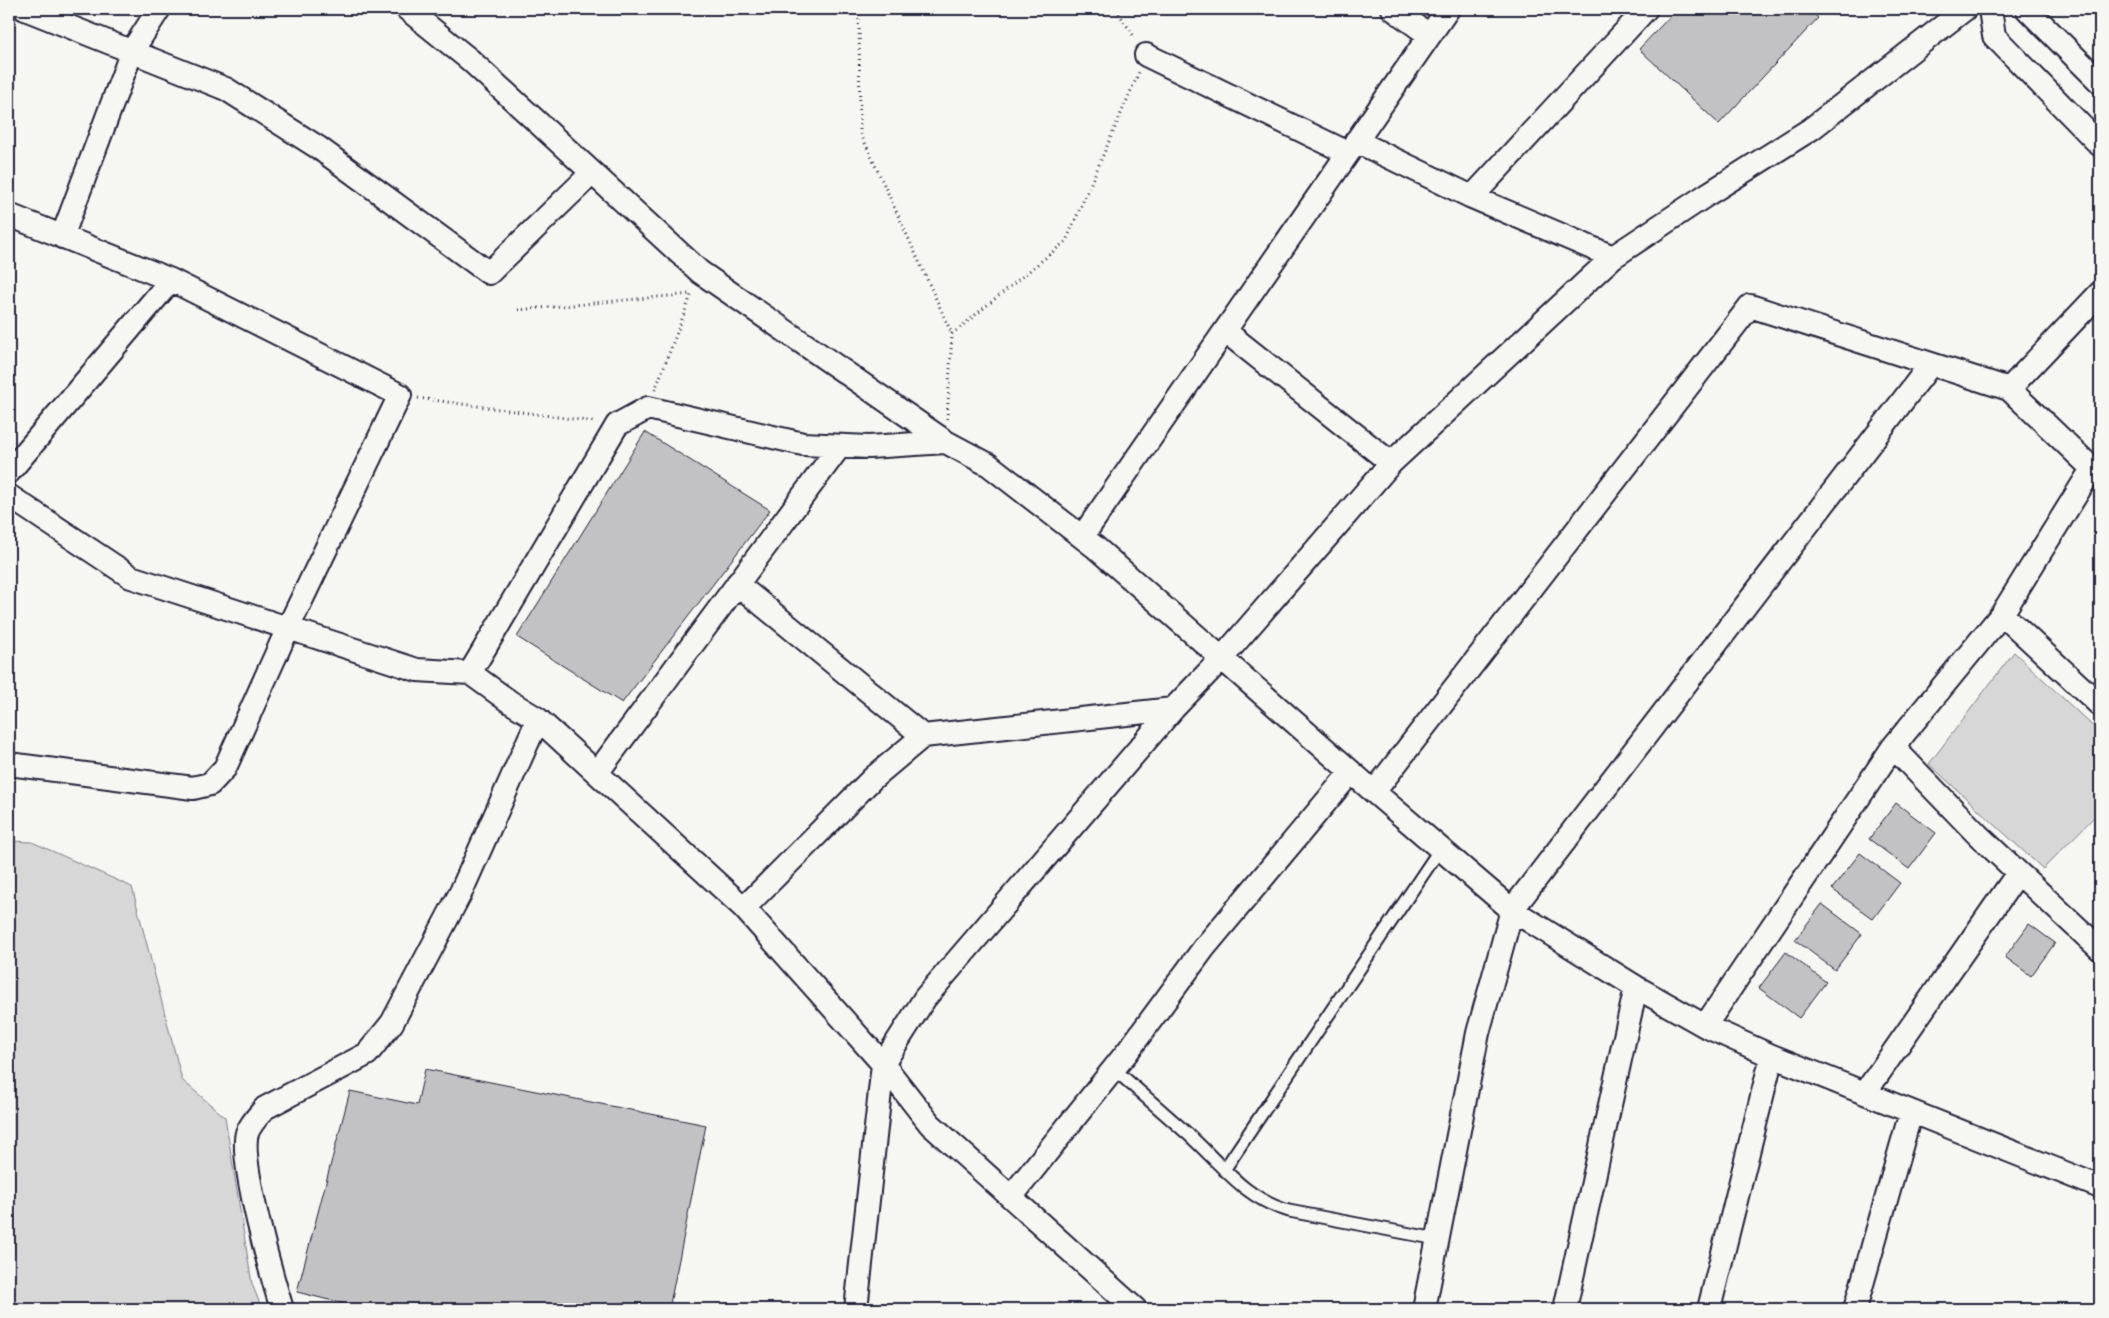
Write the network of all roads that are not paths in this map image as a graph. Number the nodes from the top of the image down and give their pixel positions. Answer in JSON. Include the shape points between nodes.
{"nodes":[{"id":1,"x":25,"y":9,"type":"edge"},
{"id":2,"x":159,"y":9,"type":"edge"},
{"id":3,"x":406,"y":9,"type":"edge"},
{"id":4,"x":1393,"y":9,"type":"edge"},
{"id":5,"x":1448,"y":9,"type":"edge"},
{"id":6,"x":1646,"y":9,"type":"edge"},
{"id":7,"x":1965,"y":9,"type":"edge"},
{"id":8,"x":1990,"y":9,"type":"edge"},
{"id":9,"x":2027,"y":9,"type":"edge"},
{"id":10,"x":1429,"y":35,"type":"junction"},
{"id":11,"x":132,"y":52,"type":"junction"},
{"id":12,"x":1146,"y":56,"type":"road end"},
{"id":13,"x":2100,"y":82,"type":"edge"},
{"id":14,"x":2100,"y":145,"type":"edge"},
{"id":15,"x":1352,"y":147,"type":"junction"},
{"id":16,"x":592,"y":173,"type":"junction"},
{"id":17,"x":1472,"y":197,"type":"junction"},
{"id":18,"x":9,"y":215,"type":"edge"},
{"id":19,"x":62,"y":237,"type":"junction"},
{"id":20,"x":1613,"y":257,"type":"junction"},
{"id":21,"x":171,"y":280,"type":"junction"},
{"id":22,"x":2100,"y":293,"type":"edge"},
{"id":23,"x":1225,"y":331,"type":"junction"},
{"id":24,"x":1931,"y":364,"type":"junction"},
{"id":25,"x":2009,"y":389,"type":"junction"},
{"id":26,"x":946,"y":442,"type":"junction"},
{"id":27,"x":840,"y":446,"type":"junction"},
{"id":28,"x":1392,"y":463,"type":"junction"},
{"id":29,"x":9,"y":472,"type":"edge"},
{"id":30,"x":2096,"y":473,"type":"edge"},
{"id":31,"x":9,"y":496,"type":"edge"},
{"id":32,"x":1082,"y":537,"type":"junction"},
{"id":33,"x":737,"y":584,"type":"junction"},
{"id":34,"x":2002,"y":614,"type":"junction"},
{"id":35,"x":288,"y":628,"type":"junction"},
{"id":36,"x":1222,"y":658,"type":"junction"},
{"id":37,"x":470,"y":673,"type":"junction"},
{"id":38,"x":2100,"y":705,"type":"edge"},
{"id":39,"x":1173,"y":709,"type":"junction"},
{"id":40,"x":538,"y":719,"type":"junction"},
{"id":41,"x":923,"y":736,"type":"junction"},
{"id":42,"x":1893,"y":747,"type":"junction"},
{"id":43,"x":9,"y":764,"type":"edge"},
{"id":44,"x":1351,"y":772,"type":"junction"},
{"id":45,"x":597,"y":773,"type":"junction"},
{"id":46,"x":1374,"y":792,"type":"junction"},
{"id":47,"x":1440,"y":848,"type":"junction"},
{"id":48,"x":2018,"y":873,"type":"junction"},
{"id":49,"x":744,"y":908,"type":"junction"},
{"id":50,"x":1512,"y":910,"type":"junction"},
{"id":51,"x":2100,"y":949,"type":"edge"},
{"id":52,"x":1636,"y":987,"type":"junction"},
{"id":53,"x":1705,"y":1026,"type":"junction"},
{"id":54,"x":1772,"y":1056,"type":"junction"},
{"id":55,"x":883,"y":1064,"type":"junction"},
{"id":56,"x":1114,"y":1069,"type":"junction"},
{"id":57,"x":1865,"y":1093,"type":"junction"},
{"id":58,"x":1911,"y":1112,"type":"junction"},
{"id":59,"x":1224,"y":1170,"type":"junction"},
{"id":60,"x":2100,"y":1187,"type":"edge"},
{"id":61,"x":1011,"y":1197,"type":"junction"},
{"id":62,"x":1437,"y":1239,"type":"junction"},
{"id":63,"x":282,"y":1309,"type":"edge"},
{"id":64,"x":856,"y":1309,"type":"edge"},
{"id":65,"x":1135,"y":1309,"type":"edge"},
{"id":66,"x":1424,"y":1309,"type":"edge"},
{"id":67,"x":1565,"y":1309,"type":"edge"},
{"id":68,"x":1709,"y":1309,"type":"edge"},
{"id":69,"x":1855,"y":1309,"type":"edge"}],
"edges":[{"from":1,"to":11,"type":"street"},
{"from":2,"to":11,"type":"street"},
{"from":3,"to":16,"type":"street","via":[[470,60]]},
{"from":4,"to":10,"type":"street"},
{"from":5,"to":10,"type":"street"},
{"from":6,"to":17,"type":"street"},
{"from":7,"to":20,"type":"street","via":[[1811,129]]},
{"from":8,"to":14,"type":"street","via":[[1994,36]]},
{"from":9,"to":13,"type":"street"},
{"from":10,"to":15,"type":"street"},
{"from":11,"to":16,"type":"street","via":[[226,89],[319,148],[489,273]]},
{"from":11,"to":19,"type":"street"},
{"from":12,"to":15,"type":"street"},
{"from":15,"to":17,"type":"street"},
{"from":15,"to":23,"type":"street"},
{"from":16,"to":26,"type":"street","via":[[700,272]]},
{"from":17,"to":20,"type":"street"},
{"from":18,"to":19,"type":"street"},
{"from":19,"to":21,"type":"street"},
{"from":20,"to":28,"type":"street"},
{"from":21,"to":29,"type":"street"},
{"from":21,"to":35,"type":"street","via":[[400,395]]},
{"from":22,"to":25,"type":"street"},
{"from":23,"to":28,"type":"street"},
{"from":23,"to":32,"type":"street"},
{"from":24,"to":25,"type":"street"},
{"from":24,"to":46,"type":"street","via":[[1750,306]]},
{"from":24,"to":50,"type":"street"},
{"from":25,"to":30,"type":"street"},
{"from":26,"to":27,"type":"street"},
{"from":26,"to":32,"type":"street","via":[[989,466]]},
{"from":27,"to":33,"type":"street"},
{"from":27,"to":37,"type":"street","via":[[803,444],[648,408],[617,424]]},
{"from":28,"to":36,"type":"street"},
{"from":30,"to":34,"type":"street"},
{"from":31,"to":35,"type":"street","via":[[131,577]]},
{"from":32,"to":36,"type":"street"},
{"from":33,"to":41,"type":"street"},
{"from":33,"to":45,"type":"street"},
{"from":34,"to":38,"type":"street"},
{"from":34,"to":42,"type":"street"},
{"from":35,"to":37,"type":"street","via":[[417,670]]},
{"from":35,"to":43,"type":"street","via":[[225,768],[210,784],[193,788]]},
{"from":36,"to":39,"type":"street"},
{"from":36,"to":44,"type":"street"},
{"from":37,"to":40,"type":"street"},
{"from":39,"to":41,"type":"street"},
{"from":39,"to":55,"type":"street","via":[[925,998]]},
{"from":40,"to":45,"type":"street"},
{"from":40,"to":63,"type":"street","via":[[461,892],[392,1023],[367,1054],[265,1108],[254,1119],[245,1148],[247,1163]]},
{"from":41,"to":49,"type":"street","via":[[873,778]]},
{"from":42,"to":48,"type":"street"},
{"from":42,"to":53,"type":"street"},
{"from":44,"to":46,"type":"street"},
{"from":44,"to":56,"type":"street","via":[[1204,948]]},
{"from":45,"to":49,"type":"street"},
{"from":46,"to":47,"type":"street"},
{"from":47,"to":50,"type":"street"},
{"from":47,"to":59,"type":"lane"},
{"from":48,"to":51,"type":"street"},
{"from":48,"to":57,"type":"street"},
{"from":49,"to":55,"type":"street"},
{"from":50,"to":52,"type":"street"},
{"from":50,"to":62,"type":"street","via":[[1478,1033]]},
{"from":52,"to":53,"type":"street"},
{"from":52,"to":67,"type":"street"},
{"from":53,"to":54,"type":"street"},
{"from":54,"to":57,"type":"street"},
{"from":54,"to":68,"type":"street"},
{"from":55,"to":61,"type":"street","via":[[930,1124]]},
{"from":55,"to":64,"type":"street"},
{"from":56,"to":59,"type":"lane"},
{"from":56,"to":61,"type":"street"},
{"from":57,"to":58,"type":"street"},
{"from":58,"to":60,"type":"street"},
{"from":58,"to":69,"type":"street"},
{"from":59,"to":62,"type":"lane","via":[[1252,1195],[1277,1207]]},
{"from":61,"to":65,"type":"street"},
{"from":62,"to":66,"type":"street"}]}
